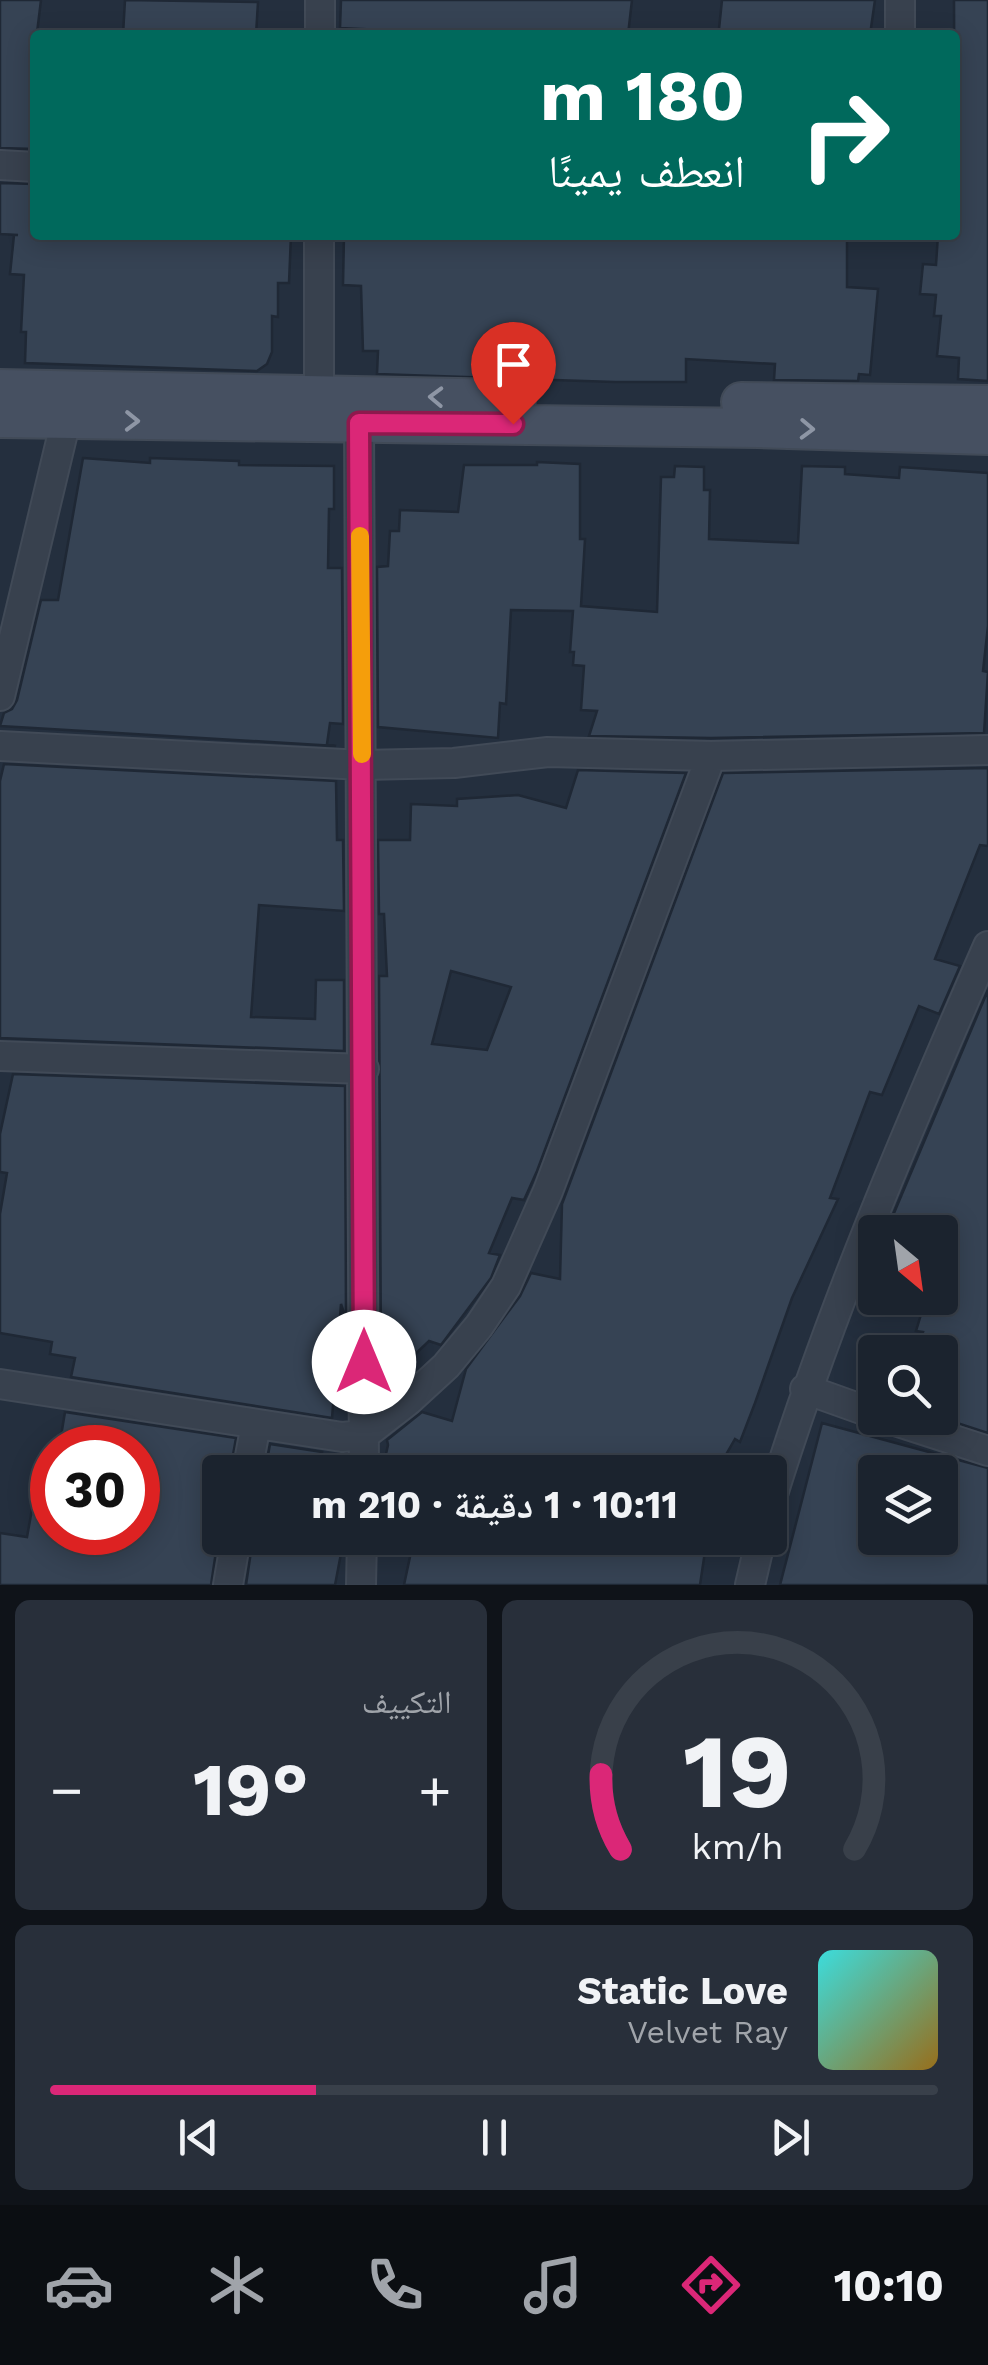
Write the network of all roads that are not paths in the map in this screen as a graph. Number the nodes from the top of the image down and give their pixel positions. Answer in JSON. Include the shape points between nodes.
{"nodes":[{"id":1,"x":320,"y":0,"type":"edge"},
{"id":2,"x":900,"y":0,"type":"edge"},
{"id":3,"x":320,"y":30,"type":"edge"},
{"id":4,"x":900,"y":30,"type":"edge"},
{"id":5,"x":0,"y":166,"type":"edge"},
{"id":6,"x":30,"y":166,"type":"edge"},
{"id":7,"x":319,"y":240,"type":"edge"},
{"id":8,"x":0,"y":389,"type":"edge"},
{"id":9,"x":319,"y":394,"type":"junction"},
{"id":10,"x":988,"y":405,"type":"edge"},
{"id":11,"x":0,"y":418,"type":"edge"},
{"id":12,"x":66,"y":420,"type":"junction"},
{"id":13,"x":359,"y":423,"type":"junction"},
{"id":14,"x":988,"y":435,"type":"edge"},
{"id":15,"x":0,"y":696,"type":"edge"},
{"id":16,"x":0,"y":746,"type":"edge"},
{"id":17,"x":988,"y":750,"type":"edge"},
{"id":18,"x":711,"y":756,"type":"junction"},
{"id":19,"x":362,"y":765,"type":"junction"},
{"id":20,"x":988,"y":946,"type":"edge"},
{"id":21,"x":0,"y":1056,"type":"edge"},
{"id":22,"x":364,"y":1069,"type":"junction"},
{"id":23,"x":0,"y":1384,"type":"edge"},
{"id":24,"x":805,"y":1389,"type":"junction"},
{"id":25,"x":858,"y":1408,"type":"edge"},
{"id":26,"x":256,"y":1424,"type":"junction"},
{"id":27,"x":364,"y":1435,"type":"junction"},
{"id":28,"x":939,"y":1435,"type":"edge"},
{"id":29,"x":988,"y":1451,"type":"edge"},
{"id":30,"x":251,"y":1455,"type":"edge"},
{"id":31,"x":364,"y":1455,"type":"edge"},
{"id":32,"x":785,"y":1455,"type":"edge"},
{"id":33,"x":233,"y":1555,"type":"edge"},
{"id":34,"x":362,"y":1555,"type":"edge"},
{"id":35,"x":756,"y":1555,"type":"edge"},
{"id":36,"x":228,"y":1585,"type":"edge"},
{"id":37,"x":361,"y":1585,"type":"edge"},
{"id":38,"x":750,"y":1585,"type":"edge"}],
"edges":[{"from":1,"to":3,"type":"street"},
{"from":2,"to":4,"type":"street"},
{"from":5,"to":6,"type":"street"},
{"from":7,"to":9,"type":"street"},
{"from":8,"to":9,"type":"street"},
{"from":10,"to":9,"type":"street","one_way":true},
{"from":11,"to":12,"type":"street"},
{"from":12,"to":13,"type":"street","one_way":true},
{"from":12,"to":15,"type":"street"},
{"from":13,"to":14,"type":"street","one_way":true},
{"from":13,"to":19,"type":"street"},
{"from":16,"to":19,"type":"street"},
{"from":17,"to":18,"type":"street"},
{"from":18,"to":19,"type":"street","via":[[565,752]]},
{"from":18,"to":27,"type":"street","via":[[506,1286],[446,1366]]},
{"from":19,"to":22,"type":"street"},
{"from":20,"to":24,"type":"street"},
{"from":21,"to":22,"type":"street"},
{"from":22,"to":27,"type":"street"},
{"from":23,"to":26,"type":"street"},
{"from":24,"to":25,"type":"street"},
{"from":24,"to":32,"type":"street"},
{"from":26,"to":27,"type":"street"},
{"from":26,"to":30,"type":"street"},
{"from":27,"to":31,"type":"street"},
{"from":28,"to":29,"type":"street"},
{"from":33,"to":36,"type":"street"},
{"from":34,"to":37,"type":"street"},
{"from":35,"to":38,"type":"street"}]}
